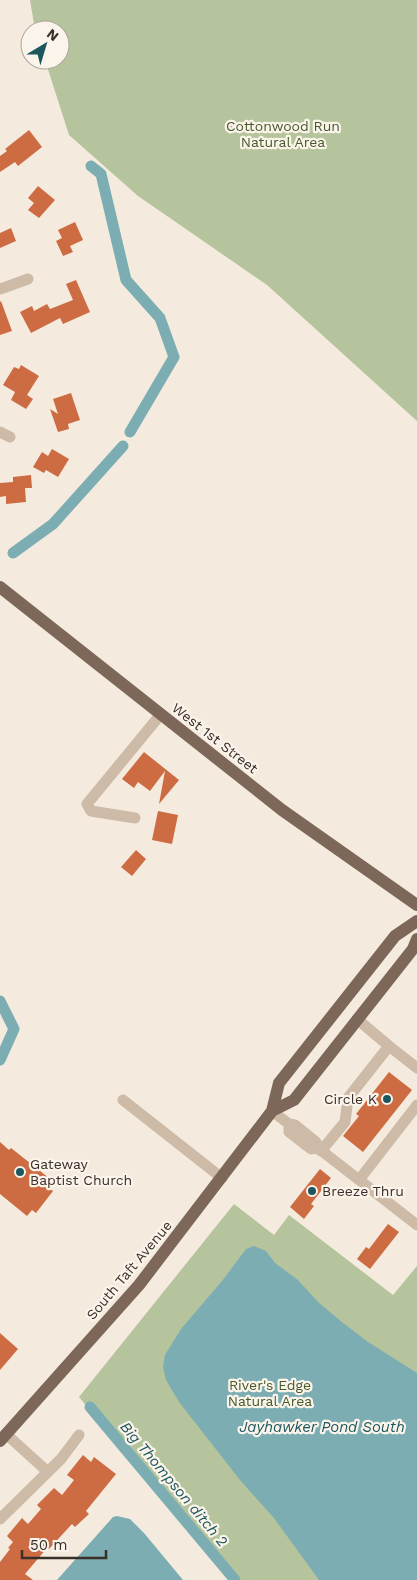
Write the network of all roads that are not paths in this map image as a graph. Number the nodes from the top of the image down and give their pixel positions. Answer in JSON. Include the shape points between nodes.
{"nodes":[{"id":1,"x":28,"y":279,"type":"dead end"},
{"id":2,"x":0,"y":289,"type":"edge"},
{"id":3,"x":0,"y":587,"type":"edge"},
{"id":4,"x":161,"y":714,"type":"junction"},
{"id":5,"x":134,"y":818,"type":"dead end"},
{"id":6,"x":417,"y":904,"type":"edge"},
{"id":7,"x":417,"y":920,"type":"edge"},
{"id":8,"x":417,"y":939,"type":"edge"},
{"id":9,"x":357,"y":1019,"type":"junction"},
{"id":10,"x":389,"y":1046,"type":"junction"},
{"id":11,"x":417,"y":1068,"type":"edge"},
{"id":12,"x":123,"y":1100,"type":"dead end"},
{"id":13,"x":417,"y":1105,"type":"edge"},
{"id":14,"x":272,"y":1111,"type":"junction"},
{"id":15,"x":320,"y":1150,"type":"junction"},
{"id":16,"x":222,"y":1178,"type":"junction"},
{"id":17,"x":359,"y":1180,"type":"junction"},
{"id":18,"x":417,"y":1224,"type":"edge"},
{"id":19,"x":79,"y":1435,"type":"dead end"},
{"id":20,"x":2,"y":1438,"type":"edge"},
{"id":21,"x":48,"y":1472,"type":"junction"},
{"id":22,"x":0,"y":1519,"type":"edge"}],
"edges":[{"from":1,"to":2,"type":"street"},
{"from":3,"to":4,"type":"main road","name":"West 1st Street"},
{"from":4,"to":5,"type":"street","via":[[87,804],[91,810]]},
{"from":4,"to":6,"type":"main road","name":"West 1st Street","via":[[282,810]]},
{"from":7,"to":14,"type":"main road","name":"South Taft Avenue","via":[[394,936],[279,1083]]},
{"from":8,"to":9,"type":"main road","name":"South Taft Avenue","via":[[413,949]]},
{"from":9,"to":10,"type":"street"},
{"from":9,"to":14,"type":"main road","name":"South Taft Avenue","via":[[294,1100]]},
{"from":10,"to":11,"type":"street"},
{"from":10,"to":15,"type":"street","via":[[348,1098],[345,1122]]},
{"from":12,"to":16,"type":"street"},
{"from":13,"to":17,"type":"street"},
{"from":14,"to":15,"type":"street","via":[[289,1124],[289,1132],[311,1149]]},
{"from":14,"to":16,"type":"main road","name":"South Taft Avenue"},
{"from":15,"to":17,"type":"street"},
{"from":16,"to":20,"type":"main road","name":"South Taft Avenue","via":[[139,1285]]},
{"from":17,"to":18,"type":"street"},
{"from":19,"to":21,"type":"street"},
{"from":20,"to":21,"type":"street"},
{"from":21,"to":22,"type":"street"}]}
